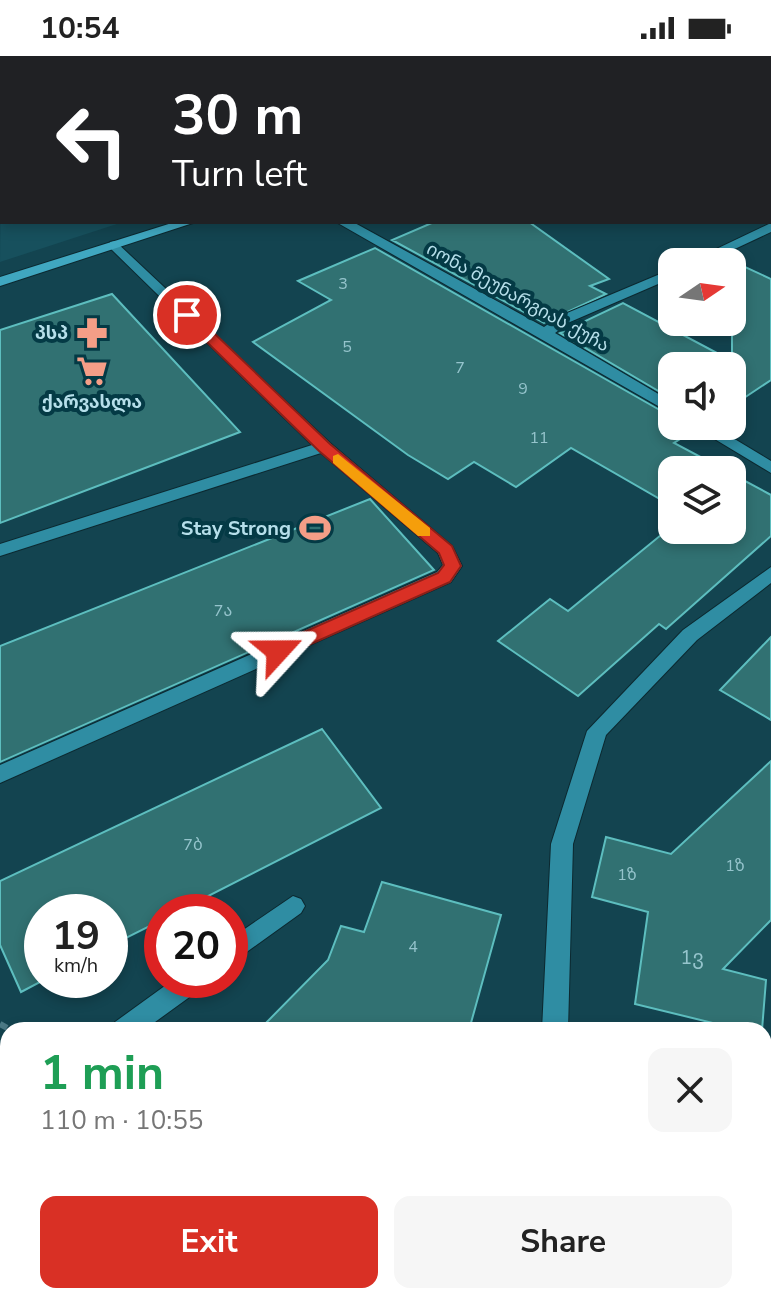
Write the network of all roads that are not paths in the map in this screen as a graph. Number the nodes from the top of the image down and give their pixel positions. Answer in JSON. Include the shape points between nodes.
{"nodes":[{"id":1,"x":183,"y":224,"type":"edge"},
{"id":2,"x":347,"y":224,"type":"edge"},
{"id":3,"x":771,"y":227,"type":"edge"},
{"id":4,"x":115,"y":245,"type":"junction"},
{"id":5,"x":726,"y":248,"type":"edge"},
{"id":6,"x":658,"y":279,"type":"edge"},
{"id":7,"x":0,"y":282,"type":"edge"},
{"id":8,"x":545,"y":333,"type":"junction"},
{"id":9,"x":658,"y":401,"type":"edge"},
{"id":10,"x":724,"y":440,"type":"edge"},
{"id":11,"x":324,"y":447,"type":"junction"},
{"id":12,"x":771,"y":468,"type":"edge"},
{"id":13,"x":0,"y":550,"type":"edge"},
{"id":14,"x":771,"y":573,"type":"edge"},
{"id":15,"x":0,"y":774,"type":"edge"},
{"id":16,"x":293,"y":906,"type":"dead end"},
{"id":17,"x":248,"y":940,"type":"edge"},
{"id":18,"x":168,"y":998,"type":"edge"},
{"id":19,"x":135,"y":1022,"type":"edge"},
{"id":20,"x":555,"y":1022,"type":"edge"}],
"edges":[{"from":1,"to":4,"type":"main road"},
{"from":2,"to":8,"type":"street","name":"იონა მეუნარგიას ქუჩა"},
{"from":3,"to":5,"type":"street"},
{"from":4,"to":7,"type":"main road"},
{"from":4,"to":11,"type":"street"},
{"from":6,"to":8,"type":"street","via":[[565,319]]},
{"from":8,"to":9,"type":"street","name":"იონა მეუნარგიას ქუჩა"},
{"from":10,"to":12,"type":"street"},
{"from":11,"to":13,"type":"street"},
{"from":11,"to":15,"type":"street","via":[[446,550],[453,566],[444,577]]},
{"from":14,"to":20,"type":"street","via":[[690,635],[597,731],[562,844]]},
{"from":16,"to":17,"type":"street"},
{"from":18,"to":19,"type":"street"}]}
